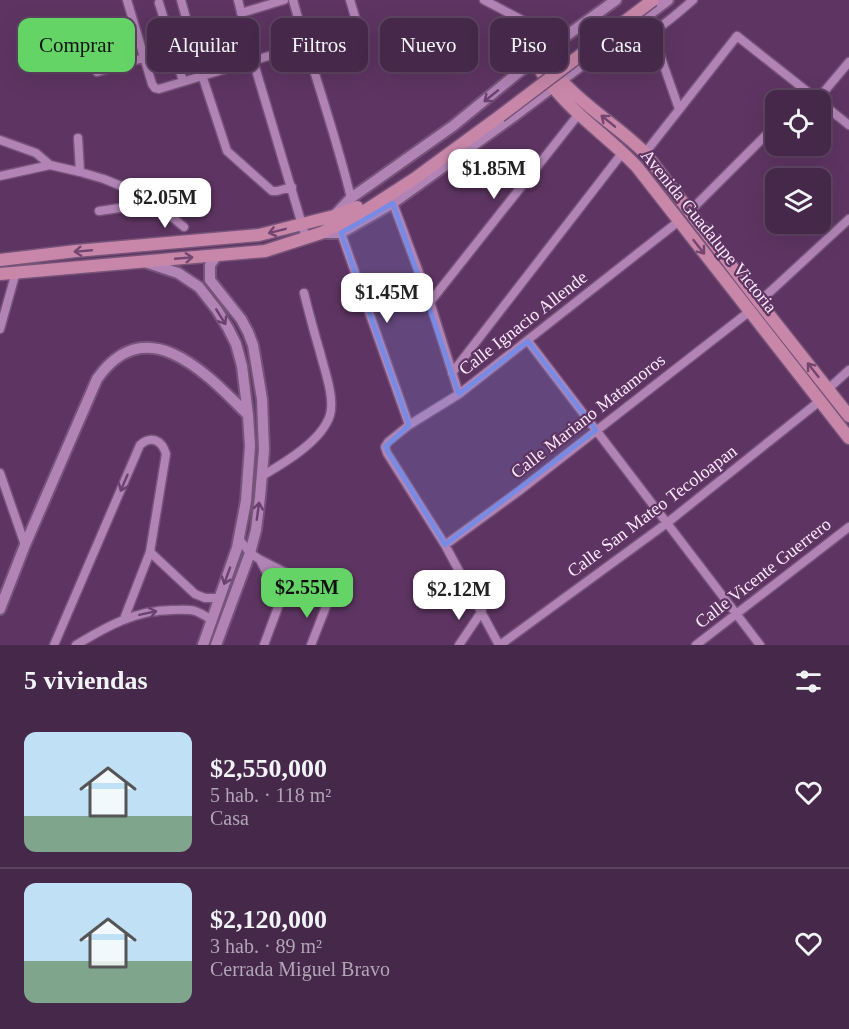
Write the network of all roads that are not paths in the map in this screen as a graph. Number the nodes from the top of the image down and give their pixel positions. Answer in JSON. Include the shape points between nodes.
{"nodes":[{"id":1,"x":127,"y":0,"type":"edge"},
{"id":2,"x":181,"y":0,"type":"edge"},
{"id":3,"x":238,"y":0,"type":"edge"},
{"id":4,"x":284,"y":0,"type":"edge"},
{"id":5,"x":294,"y":0,"type":"edge"},
{"id":6,"x":350,"y":0,"type":"edge"},
{"id":7,"x":484,"y":0,"type":"edge"},
{"id":8,"x":616,"y":0,"type":"edge"},
{"id":9,"x":642,"y":0,"type":"edge"},
{"id":10,"x":653,"y":0,"type":"edge"},
{"id":11,"x":668,"y":0,"type":"edge"},
{"id":12,"x":693,"y":0,"type":"edge"},
{"id":13,"x":159,"y":3,"type":"dead end"},
{"id":14,"x":502,"y":4,"type":"edge"},
{"id":15,"x":242,"y":14,"type":"junction"},
{"id":16,"x":243,"y":18,"type":"edge"},
{"id":17,"x":298,"y":18,"type":"edge"},
{"id":18,"x":355,"y":18,"type":"edge"},
{"id":19,"x":523,"y":18,"type":"edge"},
{"id":20,"x":644,"y":18,"type":"edge"},
{"id":21,"x":663,"y":23,"type":"edge"},
{"id":22,"x":568,"y":34,"type":"edge"},
{"id":23,"x":143,"y":58,"type":"junction"},
{"id":24,"x":135,"y":60,"type":"edge"},
{"id":25,"x":849,"y":62,"type":"edge"},
{"id":26,"x":663,"y":63,"type":"edge"},
{"id":27,"x":580,"y":66,"type":"edge"},
{"id":28,"x":212,"y":72,"type":"edge"},
{"id":29,"x":257,"y":72,"type":"edge"},
{"id":30,"x":314,"y":72,"type":"edge"},
{"id":31,"x":520,"y":72,"type":"edge"},
{"id":32,"x":543,"y":72,"type":"edge"},
{"id":33,"x":202,"y":75,"type":"junction"},
{"id":34,"x":183,"y":81,"type":"junction"},
{"id":35,"x":557,"y":83,"type":"junction"},
{"id":36,"x":804,"y":90,"type":"edge"},
{"id":37,"x":827,"y":90,"type":"edge"},
{"id":38,"x":679,"y":109,"type":"junction"},
{"id":39,"x":831,"y":111,"type":"edge"},
{"id":40,"x":578,"y":115,"type":"junction"},
{"id":41,"x":849,"y":125,"type":"edge"},
{"id":42,"x":765,"y":136,"type":"edge"},
{"id":43,"x":78,"y":138,"type":"dead end"},
{"id":44,"x":0,"y":140,"type":"edge"},
{"id":45,"x":623,"y":152,"type":"junction"},
{"id":46,"x":645,"y":153,"type":"junction"},
{"id":47,"x":50,"y":165,"type":"junction"},
{"id":48,"x":80,"y":172,"type":"junction"},
{"id":49,"x":0,"y":176,"type":"edge"},
{"id":50,"x":292,"y":187,"type":"junction"},
{"id":51,"x":155,"y":203,"type":"junction"},
{"id":52,"x":393,"y":203,"type":"junction"},
{"id":53,"x":358,"y":205,"type":"junction"},
{"id":54,"x":99,"y":211,"type":"dead end"},
{"id":55,"x":690,"y":211,"type":"junction"},
{"id":56,"x":849,"y":219,"type":"edge"},
{"id":57,"x":679,"y":221,"type":"junction"},
{"id":58,"x":303,"y":224,"type":"junction"},
{"id":59,"x":184,"y":227,"type":"dead end"},
{"id":60,"x":321,"y":233,"type":"junction"},
{"id":61,"x":341,"y":233,"type":"junction"},
{"id":62,"x":306,"y":238,"type":"junction"},
{"id":63,"x":217,"y":255,"type":"junction"},
{"id":64,"x":0,"y":260,"type":"edge"},
{"id":65,"x":142,"y":261,"type":"junction"},
{"id":66,"x":16,"y":272,"type":"junction"},
{"id":67,"x":0,"y":274,"type":"edge"},
{"id":68,"x":304,"y":293,"type":"dead end"},
{"id":69,"x":430,"y":302,"type":"junction"},
{"id":70,"x":754,"y":306,"type":"junction"},
{"id":71,"x":0,"y":329,"type":"edge"},
{"id":72,"x":528,"y":341,"type":"junction"},
{"id":73,"x":849,"y":370,"type":"edge"},
{"id":74,"x":452,"y":373,"type":"junction"},
{"id":75,"x":828,"y":389,"type":"junction"},
{"id":76,"x":459,"y":394,"type":"junction"},
{"id":77,"x":820,"y":400,"type":"junction"},
{"id":78,"x":248,"y":415,"type":"junction"},
{"id":79,"x":849,"y":416,"type":"edge"},
{"id":80,"x":409,"y":425,"type":"junction"},
{"id":81,"x":596,"y":430,"type":"junction"},
{"id":82,"x":849,"y":438,"type":"edge"},
{"id":83,"x":0,"y":473,"type":"edge"},
{"id":84,"x":262,"y":476,"type":"junction"},
{"id":85,"x":667,"y":524,"type":"junction"},
{"id":86,"x":849,"y":527,"type":"edge"},
{"id":87,"x":239,"y":539,"type":"junction"},
{"id":88,"x":24,"y":545,"type":"junction"},
{"id":89,"x":445,"y":545,"type":"junction"},
{"id":90,"x":150,"y":552,"type":"junction"},
{"id":91,"x":255,"y":556,"type":"junction"},
{"id":92,"x":287,"y":583,"type":"dead end"},
{"id":93,"x":195,"y":594,"type":"junction"},
{"id":94,"x":219,"y":598,"type":"junction"},
{"id":95,"x":281,"y":599,"type":"junction"},
{"id":96,"x":0,"y":609,"type":"edge"},
{"id":97,"x":189,"y":610,"type":"junction"},
{"id":98,"x":482,"y":611,"type":"junction"},
{"id":99,"x":736,"y":614,"type":"junction"},
{"id":100,"x":124,"y":619,"type":"junction"},
{"id":101,"x":212,"y":620,"type":"junction"},
{"id":102,"x":54,"y":645,"type":"edge"},
{"id":103,"x":76,"y":645,"type":"edge"},
{"id":104,"x":203,"y":645,"type":"edge"},
{"id":105,"x":216,"y":645,"type":"edge"},
{"id":106,"x":264,"y":645,"type":"edge"},
{"id":107,"x":311,"y":645,"type":"edge"},
{"id":108,"x":459,"y":645,"type":"edge"},
{"id":109,"x":500,"y":645,"type":"edge"},
{"id":110,"x":696,"y":645,"type":"edge"},
{"id":111,"x":760,"y":645,"type":"edge"}],
"edges":[{"from":1,"to":23,"type":"street"},
{"from":2,"to":33,"type":"street"},
{"from":3,"to":15,"type":"street"},
{"from":4,"to":15,"type":"street"},
{"from":5,"to":17,"type":"street"},
{"from":6,"to":18,"type":"street"},
{"from":7,"to":14,"type":"street"},
{"from":8,"to":22,"type":"street"},
{"from":9,"to":53,"type":"main road","via":[[410,174]]},
{"from":10,"to":53,"type":"main road","bridge":true,"via":[[414,179]]},
{"from":11,"to":20,"type":"street"},
{"from":12,"to":21,"type":"street"},
{"from":13,"to":34,"type":"street"},
{"from":14,"to":19,"type":"street"},
{"from":15,"to":16,"type":"street"},
{"from":23,"to":24,"type":"street"},
{"from":23,"to":34,"type":"street","via":[[155,88]]},
{"from":25,"to":37,"type":"street"},
{"from":26,"to":38,"type":"street"},
{"from":27,"to":35,"type":"street"},
{"from":28,"to":33,"type":"street"},
{"from":29,"to":50,"type":"street"},
{"from":30,"to":53,"type":"street","via":[[345,176]]},
{"from":31,"to":53,"type":"street","one_way":true},
{"from":32,"to":35,"type":"main road","name":"Avenida Guadalupe Victoria"},
{"from":33,"to":34,"type":"street"},
{"from":33,"to":50,"type":"street","via":[[226,151],[272,190]]},
{"from":35,"to":40,"type":"main road","name":"Avenida Guadalupe Victoria"},
{"from":46,"to":35,"type":"main road","name":"Avenida Guadalupe Victoria","one_way":true},
{"from":35,"to":52,"type":"street"},
{"from":36,"to":38,"type":"street","via":[[737,36]]},
{"from":38,"to":46,"type":"street"},
{"from":39,"to":41,"type":"street"},
{"from":40,"to":45,"type":"main road","name":"Avenida Guadalupe Victoria"},
{"from":40,"to":69,"type":"street"},
{"from":42,"to":55,"type":"street"},
{"from":43,"to":48,"type":"street"},
{"from":44,"to":47,"type":"street","via":[[36,153]]},
{"from":45,"to":57,"type":"main road","name":"Avenida Guadalupe Victoria"},
{"from":45,"to":74,"type":"street"},
{"from":46,"to":55,"type":"main road","name":"Avenida Guadalupe Victoria"},
{"from":47,"to":48,"type":"street"},
{"from":47,"to":49,"type":"street"},
{"from":48,"to":51,"type":"street","via":[[120,185]]},
{"from":50,"to":58,"type":"street"},
{"from":51,"to":54,"type":"street"},
{"from":51,"to":59,"type":"street"},
{"from":52,"to":61,"type":"street"},
{"from":52,"to":69,"type":"street"},
{"from":53,"to":58,"type":"main road"},
{"from":53,"to":60,"type":"main road"},
{"from":55,"to":70,"type":"main road","name":"Avenida Guadalupe Victoria"},
{"from":56,"to":70,"type":"street","name":"Calle Mariano Matamoros"},
{"from":57,"to":70,"type":"main road","name":"Avenida Guadalupe Victoria","one_way":true},
{"from":57,"to":72,"type":"street","name":"Calle Ignacio Allende"},
{"from":58,"to":62,"type":"street"},
{"from":58,"to":64,"type":"main road","one_way":true,"via":[[259,235]]},
{"from":60,"to":61,"type":"street"},
{"from":60,"to":62,"type":"main road"},
{"from":61,"to":80,"type":"street"},
{"from":62,"to":63,"type":"main road","via":[[265,251]]},
{"from":65,"to":63,"type":"main road","one_way":true},
{"from":63,"to":84,"type":"street","via":[[210,265],[210,280],[241,320],[253,345],[262,399]]},
{"from":65,"to":66,"type":"main road"},
{"from":65,"to":78,"type":"street","one_way":true,"via":[[178,273],[199,287],[217,310],[236,344]]},
{"from":66,"to":67,"type":"main road"},
{"from":66,"to":71,"type":"street"},
{"from":68,"to":84,"type":"street","via":[[329,388],[330,414],[302,451]]},
{"from":69,"to":74,"type":"street"},
{"from":75,"to":70,"type":"main road","name":"Avenida Guadalupe Victoria","one_way":true},
{"from":70,"to":77,"type":"main road","name":"Avenida Guadalupe Victoria"},
{"from":70,"to":81,"type":"street","name":"Calle Mariano Matamoros"},
{"from":72,"to":76,"type":"street","name":"Calle Ignacio Allende"},
{"from":72,"to":81,"type":"street"},
{"from":73,"to":75,"type":"street"},
{"from":74,"to":76,"type":"street"},
{"from":75,"to":79,"type":"main road","name":"Avenida Guadalupe Victoria"},
{"from":76,"to":80,"type":"street","name":"Calle Ignacio Allende"},
{"from":77,"to":82,"type":"main road","name":"Avenida Guadalupe Victoria"},
{"from":77,"to":85,"type":"street","name":"Calle San Mateo Tecoloapan"},
{"from":78,"to":87,"type":"street","via":[[247,494]]},
{"from":78,"to":88,"type":"street","via":[[217,384],[180,356],[145,348],[123,355],[97,379]]},
{"from":80,"to":89,"type":"street","name":"Calle Ignacio Allende","via":[[385,447]]},
{"from":81,"to":85,"type":"street"},
{"from":81,"to":89,"type":"street","name":"Calle Mariano Matamoros"},
{"from":83,"to":88,"type":"street"},
{"from":91,"to":84,"type":"street","one_way":true},
{"from":85,"to":99,"type":"street"},
{"from":85,"to":109,"type":"street","name":"Calle San Mateo Tecoloapan"},
{"from":86,"to":99,"type":"street","name":"Calle Vicente Guerrero"},
{"from":87,"to":91,"type":"street"},
{"from":87,"to":94,"type":"street","one_way":true},
{"from":88,"to":96,"type":"street"},
{"from":89,"to":98,"type":"street"},
{"from":90,"to":93,"type":"street"},
{"from":90,"to":100,"type":"street"},
{"from":90,"to":102,"type":"street","one_way":true,"via":[[166,454],[159,442],[150,439],[140,445]]},
{"from":91,"to":95,"type":"street"},
{"from":91,"to":105,"type":"street"},
{"from":91,"to":107,"type":"street","via":[[324,592],[328,598]]},
{"from":92,"to":95,"type":"street"},
{"from":93,"to":94,"type":"street"},
{"from":93,"to":97,"type":"street"},
{"from":94,"to":101,"type":"street"},
{"from":95,"to":106,"type":"street"},
{"from":100,"to":97,"type":"street","one_way":true,"via":[[154,611]]},
{"from":97,"to":101,"type":"street"},
{"from":98,"to":108,"type":"street"},
{"from":98,"to":109,"type":"street"},
{"from":99,"to":110,"type":"street","name":"Calle Vicente Guerrero"},
{"from":99,"to":111,"type":"street"},
{"from":100,"to":103,"type":"street"},
{"from":101,"to":104,"type":"street"}]}
